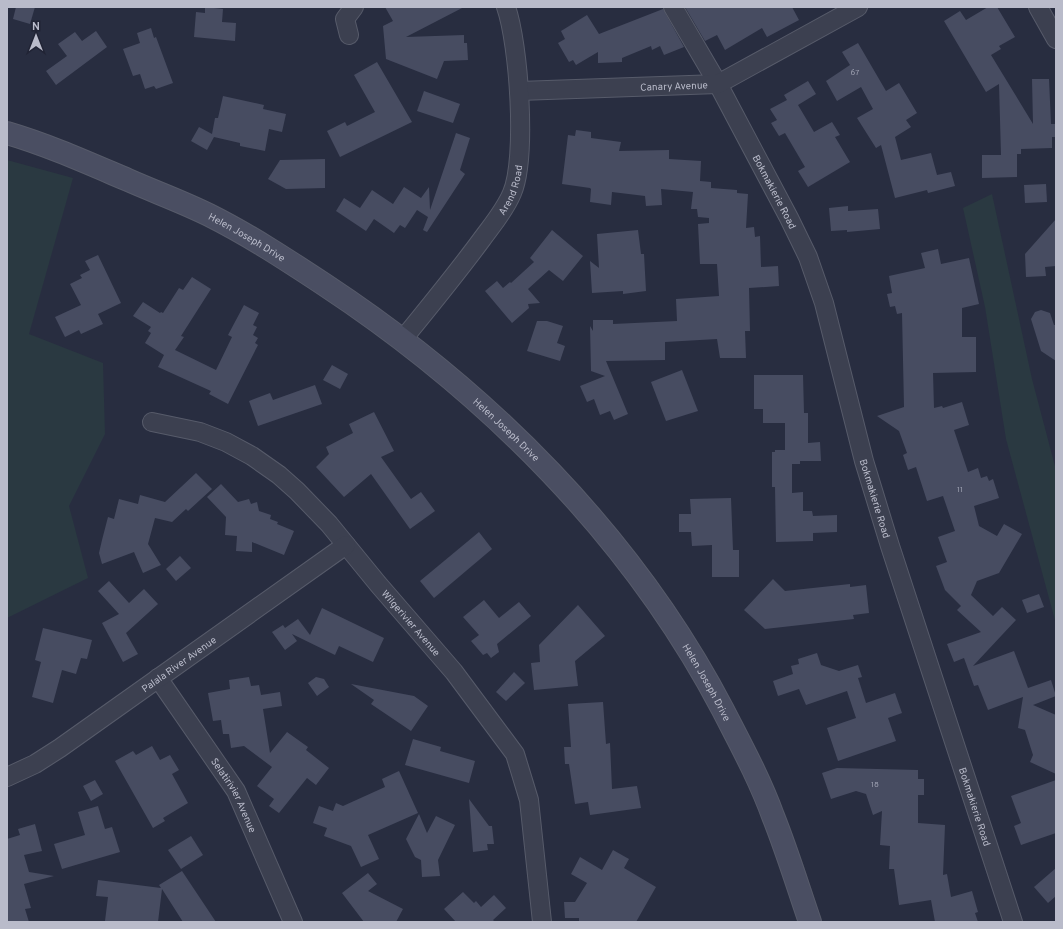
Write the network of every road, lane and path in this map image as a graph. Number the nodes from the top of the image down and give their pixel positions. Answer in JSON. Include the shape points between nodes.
{"nodes":[{"id":1,"x":354,"y":7,"type":"edge"},
{"id":2,"x":506,"y":7,"type":"edge"},
{"id":3,"x":673,"y":7,"type":"edge"},
{"id":4,"x":858,"y":7,"type":"edge"},
{"id":5,"x":1038,"y":7,"type":"edge"},
{"id":6,"x":348,"y":35,"type":"dead end"},
{"id":7,"x":1056,"y":39,"type":"edge"},
{"id":8,"x":718,"y":84,"type":"junction"},
{"id":9,"x":519,"y":91,"type":"junction"},
{"id":10,"x":7,"y":134,"type":"edge"},
{"id":11,"x":404,"y":339,"type":"junction"},
{"id":12,"x":152,"y":422,"type":"dead end"},
{"id":13,"x":346,"y":545,"type":"junction"},
{"id":14,"x":158,"y":678,"type":"junction"},
{"id":15,"x":7,"y":777,"type":"edge"},
{"id":16,"x":293,"y":922,"type":"edge"},
{"id":17,"x":542,"y":922,"type":"edge"},
{"id":18,"x":810,"y":922,"type":"edge"},
{"id":19,"x":1013,"y":922,"type":"edge"}],
"edges":[{"from":1,"to":6,"type":"street","via":[[345,18]]},
{"from":2,"to":9,"type":"street","name":"Arend Road","via":[[514,39]]},
{"from":3,"to":8,"type":"street","name":"Bokmakierie Road"},
{"from":4,"to":8,"type":"street","name":"Canary Avenue"},
{"from":5,"to":7,"type":"street"},
{"from":8,"to":9,"type":"street","name":"Canary Avenue"},
{"from":8,"to":19,"type":"street","name":"Bokmakierie Road","via":[[808,257],[875,496]]},
{"from":9,"to":11,"type":"street","name":"Arend Road","via":[[519,156],[512,193],[471,255]]},
{"from":10,"to":11,"type":"street","name":"Helen Joseph Drive","via":[[77,158],[208,214],[277,253]]},
{"from":11,"to":18,"type":"street","name":"Helen Joseph Drive","via":[[485,407],[535,455],[606,535],[669,619],[722,708],[750,763],[773,814]]},
{"from":12,"to":13,"type":"street","name":"Wilgerivier Avenue","via":[[200,432],[252,456],[297,491]]},
{"from":13,"to":14,"type":"street","name":"Palala River Avenue"},
{"from":13,"to":17,"type":"street","name":"Wilgerivier Avenue","via":[[454,672],[515,754],[529,800]]},
{"from":14,"to":15,"type":"street","name":"Palala River Avenue","via":[[35,764]]},
{"from":14,"to":16,"type":"street","name":"Selatirivier Avenue","via":[[236,791]]}]}
